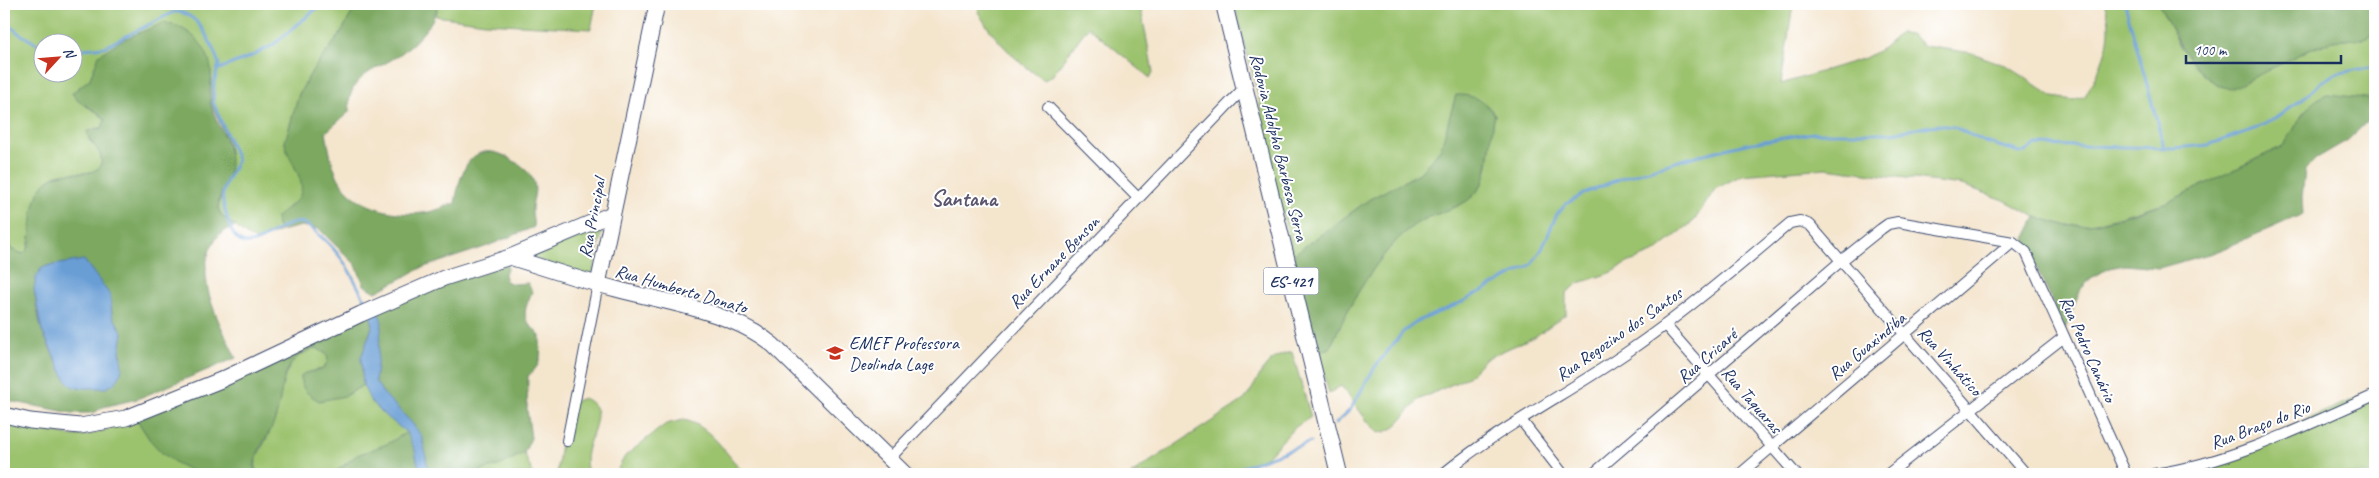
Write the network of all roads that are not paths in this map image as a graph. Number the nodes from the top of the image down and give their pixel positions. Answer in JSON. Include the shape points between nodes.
{"nodes":[{"id":1,"x":657,"y":4,"type":"edge"},
{"id":2,"x":1224,"y":4,"type":"edge"},
{"id":3,"x":1244,"y":88,"type":"junction"},
{"id":4,"x":1048,"y":107,"type":"dead end"},
{"id":5,"x":1138,"y":198,"type":"junction"},
{"id":6,"x":612,"y":214,"type":"junction"},
{"id":7,"x":1810,"y":225,"type":"joint"},
{"id":8,"x":2013,"y":242,"type":"junction"},
{"id":9,"x":510,"y":257,"type":"junction"},
{"id":10,"x":1841,"y":261,"type":"junction"},
{"id":11,"x":598,"y":284,"type":"junction"},
{"id":12,"x":1665,"y":325,"type":"junction"},
{"id":13,"x":1905,"y":336,"type":"junction"},
{"id":14,"x":2064,"y":336,"type":"junction"},
{"id":15,"x":1709,"y":375,"type":"junction"},
{"id":16,"x":2375,"y":394,"type":"edge"},
{"id":17,"x":1971,"y":410,"type":"junction"},
{"id":18,"x":4,"y":415,"type":"edge"},
{"id":19,"x":1520,"y":420,"type":"junction"},
{"id":20,"x":567,"y":441,"type":"dead end"},
{"id":21,"x":1772,"y":447,"type":"junction"},
{"id":22,"x":889,"y":459,"type":"junction"},
{"id":23,"x":906,"y":474,"type":"edge"},
{"id":24,"x":1339,"y":474,"type":"edge"},
{"id":25,"x":1443,"y":474,"type":"edge"},
{"id":26,"x":1563,"y":474,"type":"edge"},
{"id":27,"x":1593,"y":474,"type":"edge"},
{"id":28,"x":1740,"y":474,"type":"edge"},
{"id":29,"x":1796,"y":474,"type":"edge"},
{"id":30,"x":1888,"y":474,"type":"edge"},
{"id":31,"x":2026,"y":474,"type":"edge"},
{"id":32,"x":2126,"y":474,"type":"edge"},
{"id":33,"x":2154,"y":474,"type":"edge"}],
"edges":[{"from":1,"to":6,"type":"main road","name":"Rua Principal"},
{"from":2,"to":3,"type":"main road","name":"Rodovia Adolpho Barbosa Serra","number":"ES-421"},
{"from":3,"to":5,"type":"street","name":"Rua Ernane Benson"},
{"from":3,"to":24,"type":"main road","name":"Rodovia Adolpho Barbosa Serra","number":"ES-421"},
{"from":4,"to":5,"type":"street"},
{"from":5,"to":22,"type":"street","name":"Rua Ernane Benson"},
{"from":6,"to":9,"type":"main road"},
{"from":6,"to":11,"type":"main road","name":"Rua Principal"},
{"from":7,"to":10,"type":"street","name":"Rua Vinhático"},
{"from":7,"to":12,"type":"street","name":"Rua Regozino dos Santos","via":[[1800,221],[1790,223]]},
{"from":8,"to":10,"type":"street","name":"Rua Cricaré","via":[[1907,222],[1893,223]]},
{"from":8,"to":13,"type":"street","name":"Rua Guaxindiba"},
{"from":8,"to":14,"type":"street","name":"Rua Pedro Canário","via":[[2029,257]]},
{"from":9,"to":11,"type":"main road","name":"Rua Humberto Donato"},
{"from":9,"to":18,"type":"main road","via":[[462,271],[221,380],[126,418],[80,426],[30,422]]},
{"from":10,"to":13,"type":"street","name":"Rua Vinhático"},
{"from":10,"to":15,"type":"street","name":"Rua Cricaré"},
{"from":11,"to":20,"type":"street","name":"Rua Principal"},
{"from":11,"to":22,"type":"main road","name":"Rua Humberto Donato","via":[[728,318],[750,328],[773,345]]},
{"from":12,"to":15,"type":"street","name":"Rua Taquaras"},
{"from":12,"to":19,"type":"street","name":"Rua Regozino dos Santos"},
{"from":13,"to":17,"type":"street","name":"Rua Vinhático"},
{"from":13,"to":21,"type":"street","name":"Rua Guaxindiba"},
{"from":14,"to":17,"type":"street"},
{"from":14,"to":32,"type":"street","name":"Rua Pedro Canário"},
{"from":15,"to":21,"type":"street","name":"Rua Taquaras"},
{"from":15,"to":27,"type":"street","name":"Rua Cricaré"},
{"from":16,"to":33,"type":"street","name":"Rua Braço do Rio","via":[[2244,452]]},
{"from":17,"to":30,"type":"street"},
{"from":17,"to":31,"type":"street","name":"Rua Vinhático"},
{"from":19,"to":25,"type":"street","name":"Rua Regozino dos Santos"},
{"from":19,"to":26,"type":"street"},
{"from":21,"to":28,"type":"street","name":"Rua Guaxindiba"},
{"from":21,"to":29,"type":"street","name":"Rua Taquaras"},
{"from":22,"to":23,"type":"main road","name":"Rua Humberto Donato"}]}
